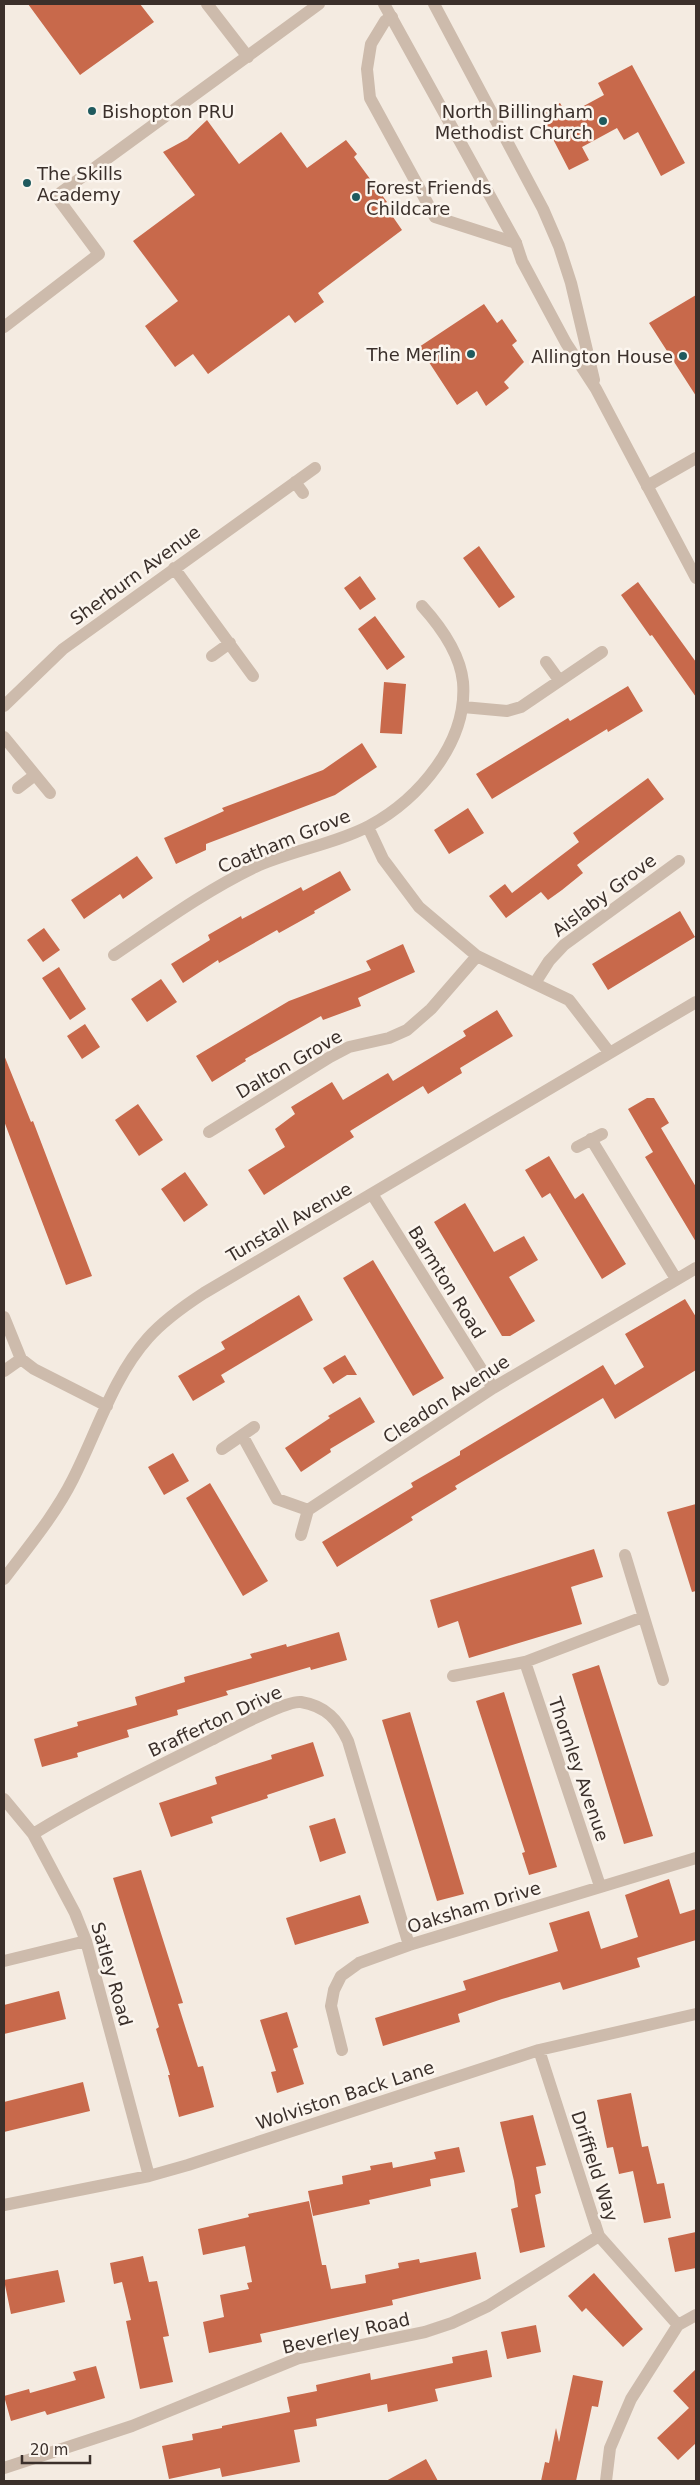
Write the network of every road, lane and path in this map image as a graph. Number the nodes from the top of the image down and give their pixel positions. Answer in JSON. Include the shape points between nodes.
{"nodes":[{"id":1,"x":207,"y":4,"type":"edge"},
{"id":2,"x":319,"y":4,"type":"edge"},
{"id":3,"x":385,"y":4,"type":"edge"},
{"id":4,"x":434,"y":4,"type":"edge"},
{"id":5,"x":392,"y":17,"type":"junction"},
{"id":6,"x":248,"y":57,"type":"junction"},
{"id":7,"x":516,"y":243,"type":"junction"},
{"id":8,"x":4,"y":327,"type":"edge"},
{"id":9,"x":596,"y":390,"type":"junction"},
{"id":10,"x":696,"y":458,"type":"edge"},
{"id":11,"x":315,"y":468,"type":"dead end"},
{"id":12,"x":295,"y":482,"type":"junction"},
{"id":13,"x":646,"y":486,"type":"junction"},
{"id":14,"x":303,"y":493,"type":"dead end"},
{"id":15,"x":174,"y":568,"type":"junction"},
{"id":16,"x":696,"y":578,"type":"edge"},
{"id":17,"x":422,"y":606,"type":"dead end"},
{"id":18,"x":230,"y":643,"type":"junction"},
{"id":19,"x":602,"y":652,"type":"dead end"},
{"id":20,"x":212,"y":656,"type":"dead end"},
{"id":21,"x":546,"y":662,"type":"dead end"},
{"id":22,"x":253,"y":676,"type":"dead end"},
{"id":23,"x":559,"y":680,"type":"junction"},
{"id":24,"x":4,"y":706,"type":"edge"},
{"id":25,"x":463,"y":707,"type":"junction"},
{"id":26,"x":4,"y":737,"type":"edge"},
{"id":27,"x":35,"y":775,"type":"junction"},
{"id":28,"x":18,"y":788,"type":"dead end"},
{"id":29,"x":50,"y":793,"type":"dead end"},
{"id":30,"x":368,"y":827,"type":"junction"},
{"id":31,"x":679,"y":860,"type":"dead end"},
{"id":32,"x":114,"y":955,"type":"dead end"},
{"id":33,"x":477,"y":956,"type":"junction"},
{"id":34,"x":535,"y":983,"type":"junction"},
{"id":35,"x":696,"y":1002,"type":"edge"},
{"id":36,"x":609,"y":1052,"type":"junction"},
{"id":37,"x":210,"y":1132,"type":"dead end"},
{"id":38,"x":577,"y":1147,"type":"dead end"},
{"id":39,"x":372,"y":1194,"type":"junction"},
{"id":40,"x":696,"y":1268,"type":"edge"},
{"id":41,"x":676,"y":1279,"type":"junction"},
{"id":42,"x":4,"y":1317,"type":"edge"},
{"id":43,"x":22,"y":1359,"type":"junction"},
{"id":44,"x":4,"y":1371,"type":"edge"},
{"id":45,"x":493,"y":1388,"type":"junction"},
{"id":46,"x":107,"y":1406,"type":"junction"},
{"id":47,"x":254,"y":1427,"type":"dead end"},
{"id":48,"x":242,"y":1435,"type":"junction"},
{"id":49,"x":222,"y":1449,"type":"dead end"},
{"id":50,"x":308,"y":1510,"type":"junction"},
{"id":51,"x":302,"y":1535,"type":"dead end"},
{"id":52,"x":625,"y":1555,"type":"dead end"},
{"id":53,"x":4,"y":1579,"type":"edge"},
{"id":54,"x":643,"y":1618,"type":"junction"},
{"id":55,"x":525,"y":1662,"type":"junction"},
{"id":56,"x":453,"y":1676,"type":"dead end"},
{"id":57,"x":663,"y":1680,"type":"dead end"},
{"id":58,"x":4,"y":1799,"type":"edge"},
{"id":59,"x":33,"y":1834,"type":"junction"},
{"id":60,"x":696,"y":1858,"type":"edge"},
{"id":61,"x":600,"y":1886,"type":"junction"},
{"id":62,"x":86,"y":1941,"type":"junction"},
{"id":63,"x":409,"y":1945,"type":"junction"},
{"id":64,"x":4,"y":1961,"type":"edge"},
{"id":65,"x":696,"y":2014,"type":"edge"},
{"id":66,"x":342,"y":2050,"type":"dead end"},
{"id":67,"x":539,"y":2050,"type":"junction"},
{"id":68,"x":149,"y":2176,"type":"junction"},
{"id":69,"x":4,"y":2204,"type":"edge"},
{"id":70,"x":599,"y":2236,"type":"junction"},
{"id":71,"x":696,"y":2315,"type":"edge"},
{"id":72,"x":678,"y":2325,"type":"junction"},
{"id":73,"x":4,"y":2468,"type":"edge"},
{"id":74,"x":606,"y":2481,"type":"edge"}],
"edges":[{"from":1,"to":6,"type":"street"},
{"from":2,"to":6,"type":"street"},
{"from":3,"to":5,"type":"street"},
{"from":4,"to":9,"type":"street","via":[[543,209],[559,246],[571,282]]},
{"from":5,"to":7,"type":"street"},
{"from":5,"to":7,"type":"street","via":[[385,21],[371,44],[367,69],[370,98],[435,217]]},
{"from":6,"to":8,"type":"street","via":[[56,196],[99,254]]},
{"from":7,"to":9,"type":"street","via":[[566,343]]},
{"from":9,"to":13,"type":"street"},
{"from":10,"to":13,"type":"street"},
{"from":11,"to":12,"type":"street","name":"Sherburn Avenue"},
{"from":12,"to":14,"type":"street"},
{"from":12,"to":15,"type":"street","name":"Sherburn Avenue"},
{"from":13,"to":16,"type":"street"},
{"from":15,"to":18,"type":"street"},
{"from":15,"to":24,"type":"street","name":"Sherburn Avenue","via":[[51,658]]},
{"from":17,"to":25,"type":"street","via":[[440,626],[456,656],[462,680]]},
{"from":18,"to":20,"type":"street"},
{"from":18,"to":22,"type":"street"},
{"from":19,"to":23,"type":"street"},
{"from":21,"to":23,"type":"street"},
{"from":23,"to":25,"type":"street","via":[[521,707],[507,711]]},
{"from":25,"to":30,"type":"street","name":"Coatham Grove","via":[[440,762],[414,795]]},
{"from":26,"to":27,"type":"street"},
{"from":27,"to":28,"type":"street"},
{"from":27,"to":29,"type":"street"},
{"from":30,"to":32,"type":"street","name":"Coatham Grove","via":[[257,867],[223,884]]},
{"from":30,"to":33,"type":"street","via":[[383,859],[414,900]]},
{"from":31,"to":34,"type":"street","name":"Aislaby Grove","via":[[564,945]]},
{"from":33,"to":34,"type":"street"},
{"from":33,"to":37,"type":"street","name":"Dalton Grove","via":[[407,1030],[389,1038],[349,1047]]},
{"from":34,"to":36,"type":"street","via":[[569,1000]]},
{"from":35,"to":36,"type":"street","name":"Tunstall Avenue"},
{"from":36,"to":39,"type":"street","name":"Tunstall Avenue"},
{"from":38,"to":41,"type":"street","via":[[597,1136]]},
{"from":39,"to":45,"type":"street","name":"Barmton Road"},
{"from":39,"to":46,"type":"street","name":"Tunstall Avenue","via":[[179,1310],[148,1338],[124,1371]]},
{"from":40,"to":41,"type":"street","name":"Cleadon Avenue"},
{"from":41,"to":45,"type":"street","name":"Cleadon Avenue"},
{"from":42,"to":43,"type":"street"},
{"from":43,"to":44,"type":"street"},
{"from":43,"to":46,"type":"street","via":[[34,1369]]},
{"from":45,"to":50,"type":"street","name":"Cleadon Avenue"},
{"from":46,"to":53,"type":"street","name":"Tunstall Avenue","via":[[73,1480],[46,1524]]},
{"from":47,"to":48,"type":"street"},
{"from":48,"to":49,"type":"street"},
{"from":48,"to":50,"type":"street","via":[[278,1499]]},
{"from":50,"to":51,"type":"street"},
{"from":52,"to":54,"type":"street"},
{"from":54,"to":55,"type":"street"},
{"from":54,"to":57,"type":"street"},
{"from":55,"to":56,"type":"street"},
{"from":55,"to":61,"type":"street","name":"Thornley Avenue"},
{"from":58,"to":59,"type":"street","name":"Satley Road"},
{"from":59,"to":62,"type":"street","name":"Satley Road","via":[[75,1913]]},
{"from":59,"to":63,"type":"street","name":"Brafferton Drive","via":[[79,1806],[252,1719],[299,1702],[317,1707],[332,1714],[348,1741]]},
{"from":60,"to":61,"type":"street","name":"Oaksham Drive"},
{"from":61,"to":63,"type":"street","name":"Oaksham Drive"},
{"from":62,"to":64,"type":"street"},
{"from":62,"to":68,"type":"street","name":"Satley Road"},
{"from":63,"to":66,"type":"street","name":"Oaksham Drive","via":[[359,1963],[341,1976],[331,2006]]},
{"from":65,"to":67,"type":"street","name":"Wolviston Back Lane"},
{"from":67,"to":68,"type":"street","name":"Wolviston Back Lane"},
{"from":67,"to":70,"type":"street","name":"Driffield Way"},
{"from":68,"to":69,"type":"street","name":"Wolviston Back Lane"},
{"from":70,"to":72,"type":"street","name":"Driffield Way"},
{"from":70,"to":73,"type":"street","name":"Beverley Road","via":[[488,2306],[452,2323],[425,2332],[298,2358],[132,2426]]},
{"from":71,"to":72,"type":"street"},
{"from":72,"to":74,"type":"street","via":[[631,2399],[610,2448]]}]}
